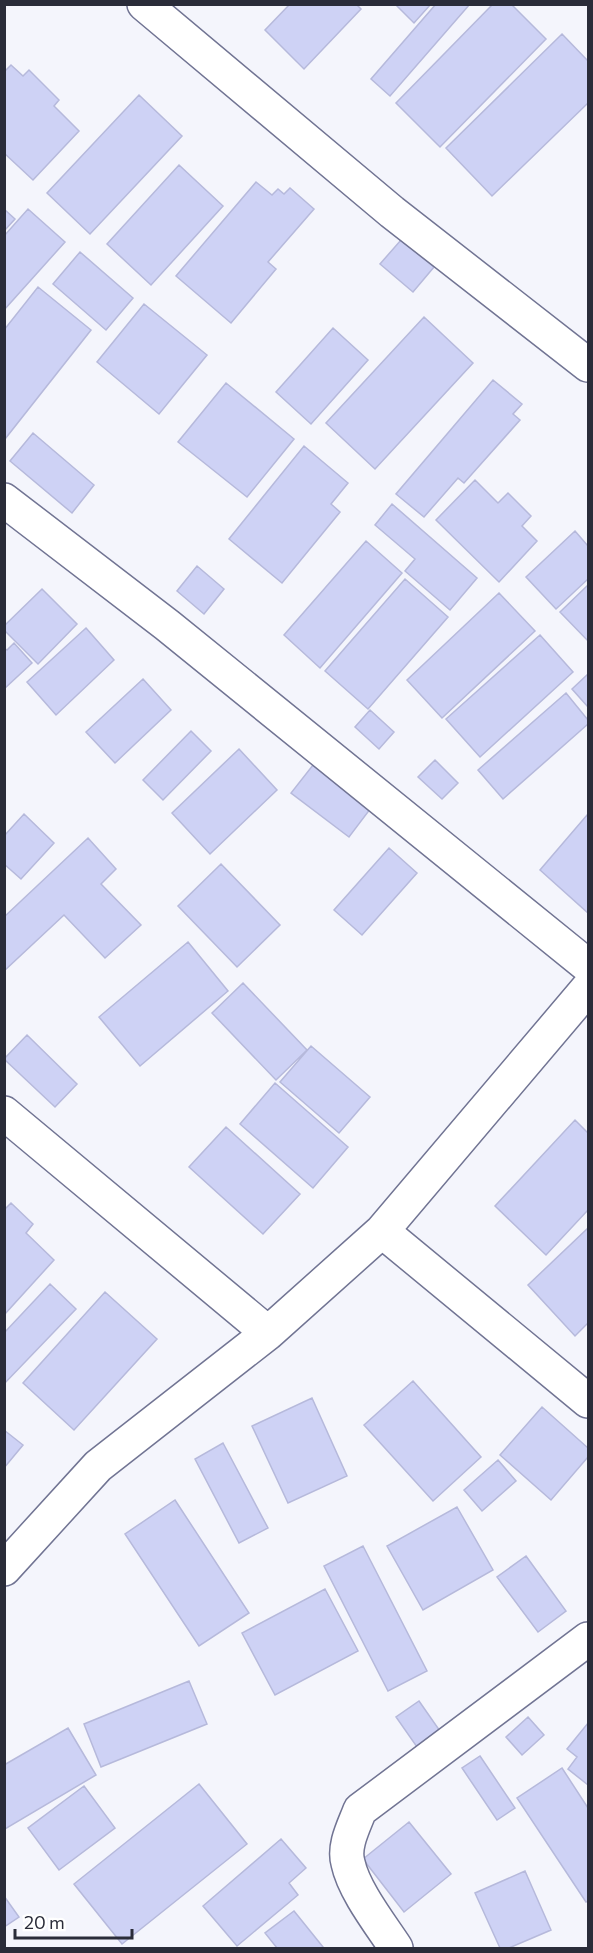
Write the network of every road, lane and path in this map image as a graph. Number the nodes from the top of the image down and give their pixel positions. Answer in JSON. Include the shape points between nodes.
{"nodes":[{"id":1,"x":144,"y":4,"type":"edge"},
{"id":2,"x":588,"y":365,"type":"edge"},
{"id":3,"x":4,"y":500,"type":"edge"},
{"id":4,"x":588,"y":966,"type":"edge"},
{"id":5,"x":588,"y":988,"type":"edge"},
{"id":6,"x":4,"y":1113,"type":"edge"},
{"id":7,"x":382,"y":1231,"type":"junction"},
{"id":8,"x":268,"y":1333,"type":"junction"},
{"id":9,"x":588,"y":1401,"type":"edge"},
{"id":10,"x":4,"y":1569,"type":"edge"},
{"id":11,"x":588,"y":1639,"type":"edge"},
{"id":12,"x":396,"y":1948,"type":"edge"}],
"edges":[{"from":1,"to":2,"type":"street","via":[[392,212]]},
{"from":3,"to":4,"type":"street","via":[[176,633]]},
{"from":5,"to":7,"type":"street"},
{"from":6,"to":8,"type":"street"},
{"from":7,"to":8,"type":"street"},
{"from":7,"to":9,"type":"street"},
{"from":8,"to":10,"type":"street","via":[[98,1466]]},
{"from":11,"to":12,"type":"street","via":[[360,1809],[349,1838],[347,1863]]}]}
